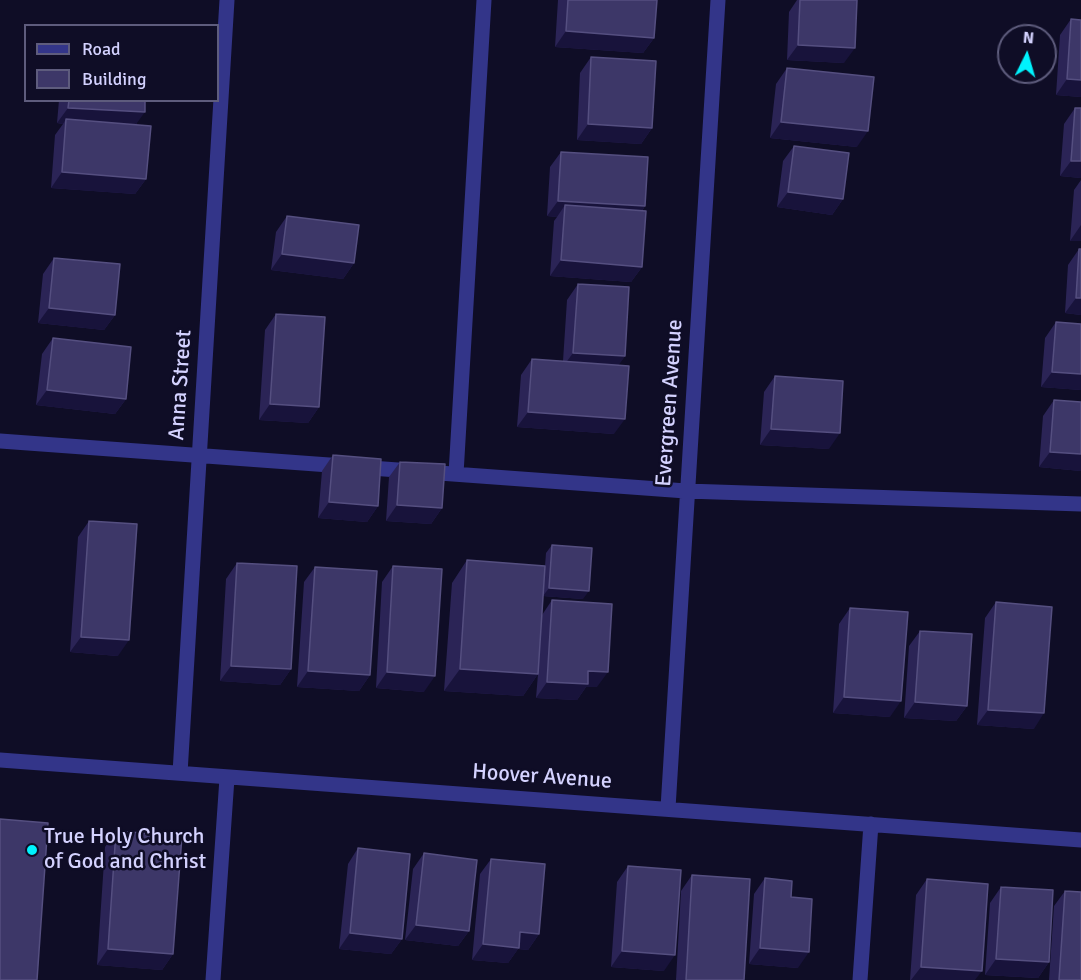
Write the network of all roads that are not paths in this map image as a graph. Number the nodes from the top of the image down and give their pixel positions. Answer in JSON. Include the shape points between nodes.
{"nodes":[{"id":1,"x":227,"y":0,"type":"edge"},
{"id":2,"x":484,"y":0,"type":"edge"},
{"id":3,"x":718,"y":0,"type":"edge"},
{"id":4,"x":0,"y":441,"type":"edge"},
{"id":5,"x":199,"y":455,"type":"junction"},
{"id":6,"x":456,"y":474,"type":"junction"},
{"id":7,"x":686,"y":491,"type":"junction"},
{"id":8,"x":1081,"y":504,"type":"edge"},
{"id":9,"x":0,"y":760,"type":"edge"},
{"id":10,"x":180,"y":773,"type":"junction"},
{"id":11,"x":227,"y":778,"type":"junction"},
{"id":12,"x":668,"y":808,"type":"junction"},
{"id":13,"x":871,"y":824,"type":"junction"},
{"id":14,"x":1081,"y":840,"type":"edge"},
{"id":15,"x":213,"y":980,"type":"edge"},
{"id":16,"x":860,"y":980,"type":"edge"}],
"edges":[{"from":1,"to":5,"type":"street","name":"Anna Street"},
{"from":2,"to":6,"type":"street"},
{"from":3,"to":7,"type":"street","name":"Evergreen Avenue"},
{"from":4,"to":5,"type":"street"},
{"from":5,"to":6,"type":"street"},
{"from":5,"to":10,"type":"street","name":"Anna Street"},
{"from":6,"to":7,"type":"street"},
{"from":7,"to":8,"type":"street"},
{"from":7,"to":12,"type":"street","name":"Evergreen Avenue"},
{"from":9,"to":10,"type":"street","name":"Hoover Avenue"},
{"from":10,"to":11,"type":"street","name":"Hoover Avenue"},
{"from":11,"to":12,"type":"street","name":"Hoover Avenue"},
{"from":11,"to":15,"type":"street"},
{"from":12,"to":13,"type":"street","name":"Hoover Avenue"},
{"from":13,"to":14,"type":"street","name":"Hoover Avenue"},
{"from":13,"to":16,"type":"street"}]}
